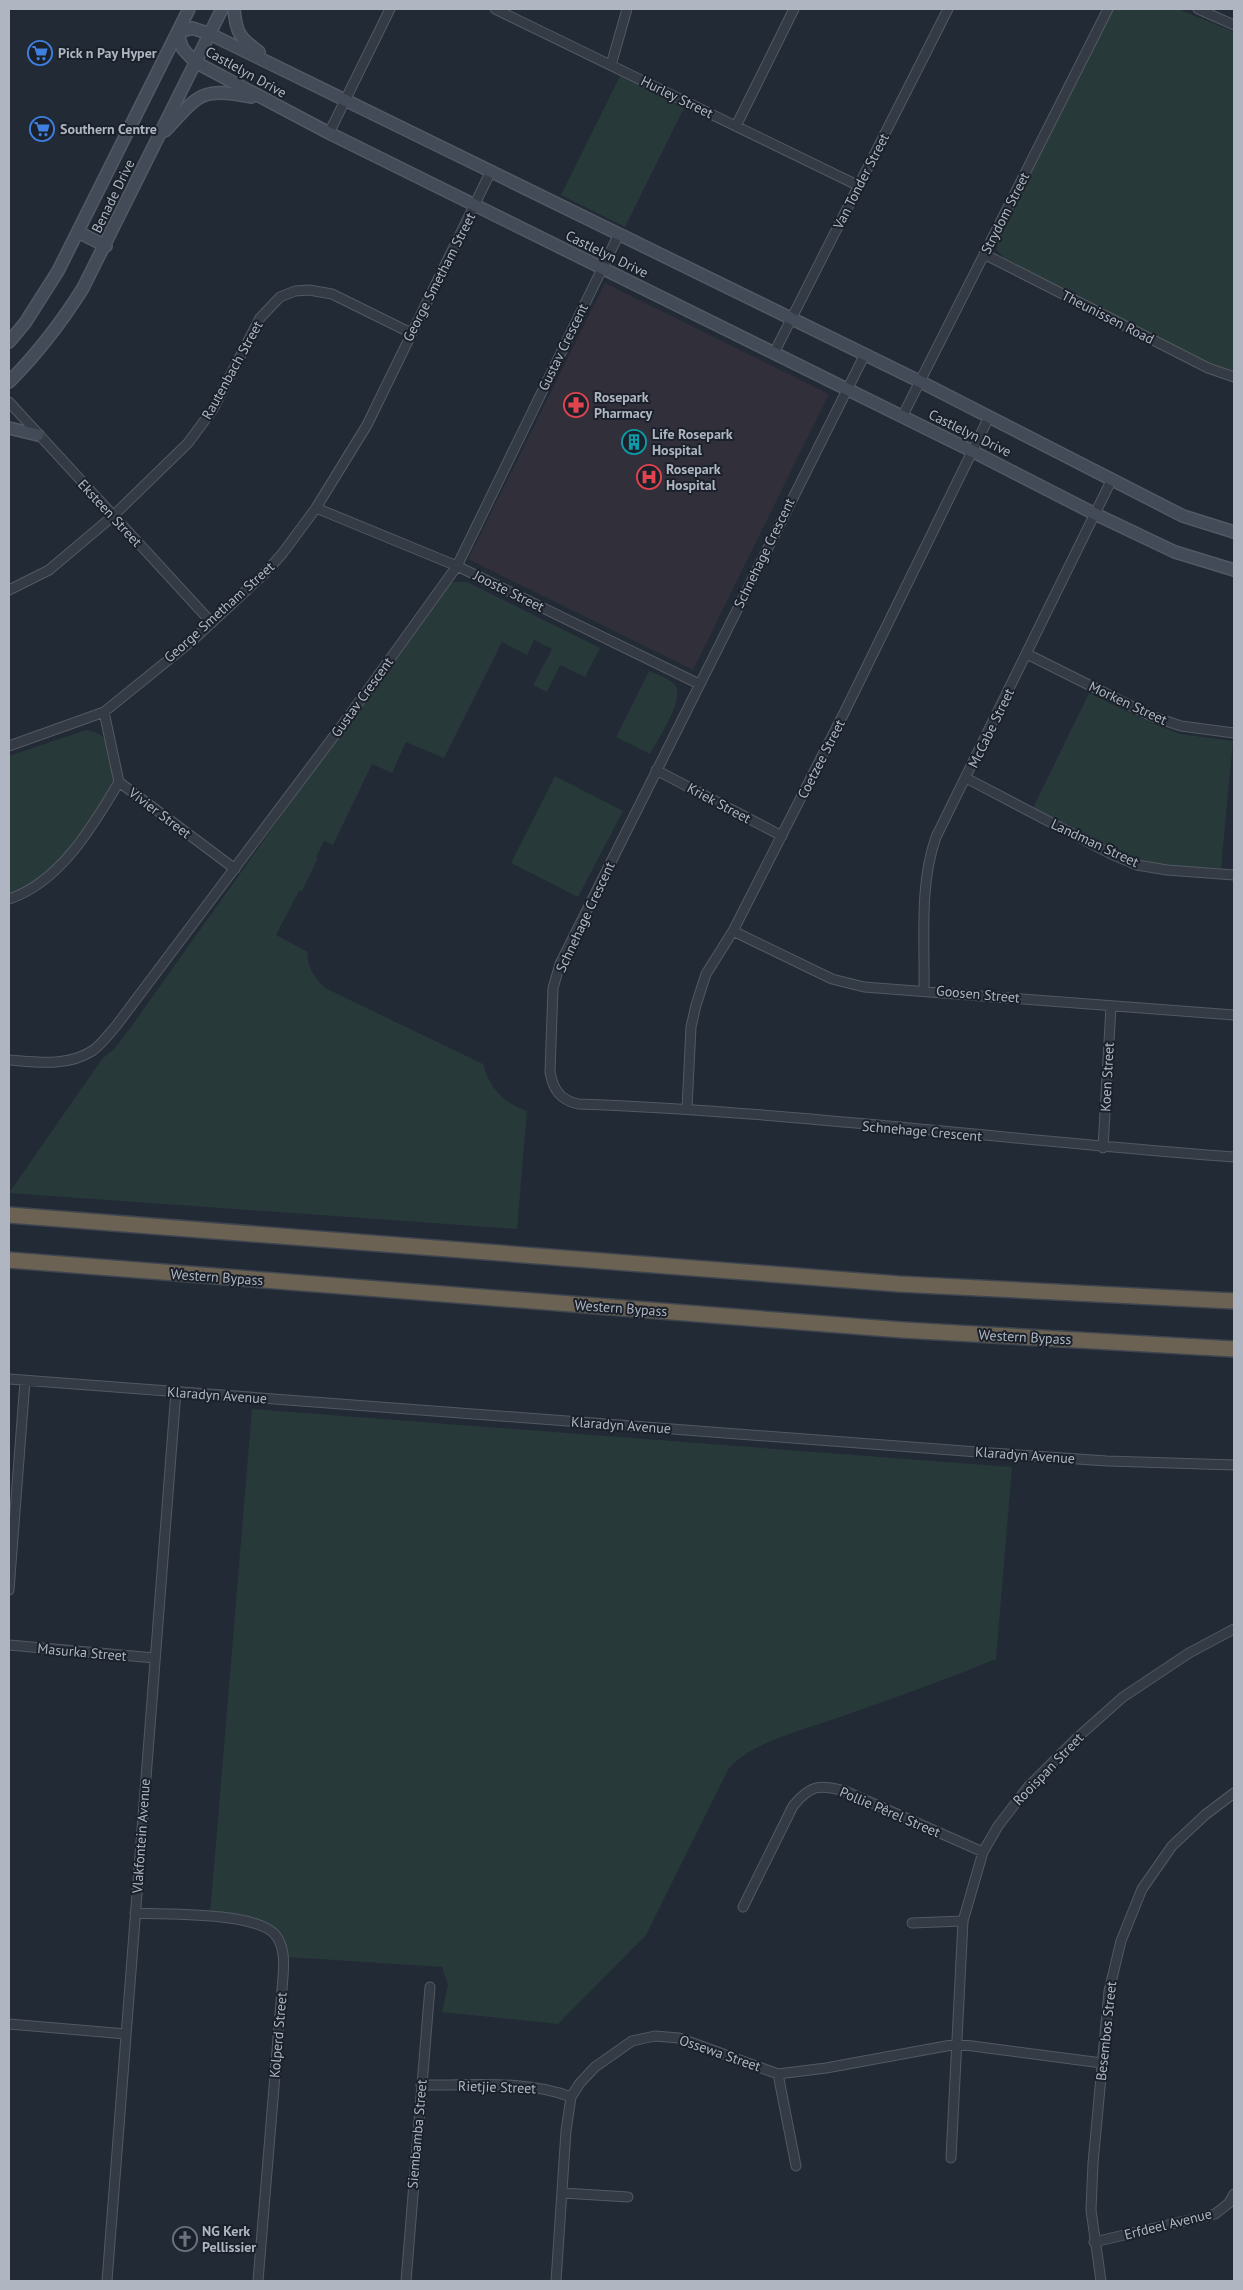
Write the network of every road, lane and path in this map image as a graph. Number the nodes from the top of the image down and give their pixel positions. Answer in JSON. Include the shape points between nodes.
{"nodes":[{"id":1,"x":189,"y":9,"type":"edge"},
{"id":2,"x":222,"y":9,"type":"edge"},
{"id":3,"x":234,"y":9,"type":"edge"},
{"id":4,"x":390,"y":9,"type":"edge"},
{"id":5,"x":495,"y":9,"type":"edge"},
{"id":6,"x":627,"y":9,"type":"edge"},
{"id":7,"x":794,"y":9,"type":"edge"},
{"id":8,"x":948,"y":9,"type":"edge"},
{"id":9,"x":1108,"y":9,"type":"edge"},
{"id":10,"x":1198,"y":9,"type":"edge"},
{"id":11,"x":1234,"y":25,"type":"edge"},
{"id":12,"x":177,"y":33,"type":"junction"},
{"id":13,"x":210,"y":34,"type":"junction"},
{"id":14,"x":195,"y":62,"type":"junction"},
{"id":15,"x":611,"y":65,"type":"junction"},
{"id":16,"x":286,"y":70,"type":"junction"},
{"id":17,"x":264,"y":100,"type":"junction"},
{"id":18,"x":345,"y":100,"type":"junction"},
{"id":19,"x":736,"y":126,"type":"junction"},
{"id":20,"x":329,"y":133,"type":"junction"},
{"id":21,"x":158,"y":140,"type":"junction"},
{"id":22,"x":492,"y":171,"type":"junction"},
{"id":23,"x":859,"y":186,"type":"junction"},
{"id":24,"x":475,"y":206,"type":"junction"},
{"id":25,"x":78,"y":232,"type":"junction"},
{"id":26,"x":619,"y":234,"type":"junction"},
{"id":27,"x":106,"y":246,"type":"junction"},
{"id":28,"x":984,"y":254,"type":"junction"},
{"id":29,"x":601,"y":268,"type":"junction"},
{"id":30,"x":792,"y":319,"type":"junction"},
{"id":31,"x":411,"y":333,"type":"junction"},
{"id":32,"x":9,"y":342,"type":"edge"},
{"id":33,"x":774,"y":352,"type":"junction"},
{"id":34,"x":864,"y":354,"type":"junction"},
{"id":35,"x":1234,"y":378,"type":"edge"},
{"id":36,"x":919,"y":381,"type":"junction"},
{"id":37,"x":9,"y":382,"type":"edge"},
{"id":38,"x":846,"y":389,"type":"junction"},
{"id":39,"x":9,"y":402,"type":"edge"},
{"id":40,"x":902,"y":417,"type":"junction"},
{"id":41,"x":989,"y":417,"type":"junction"},
{"id":42,"x":9,"y":428,"type":"edge"},
{"id":43,"x":38,"y":435,"type":"junction"},
{"id":44,"x":972,"y":451,"type":"junction"},
{"id":45,"x":1112,"y":479,"type":"junction"},
{"id":46,"x":316,"y":508,"type":"junction"},
{"id":47,"x":1095,"y":514,"type":"junction"},
{"id":48,"x":113,"y":516,"type":"junction"},
{"id":49,"x":1234,"y":532,"type":"edge"},
{"id":50,"x":457,"y":566,"type":"junction"},
{"id":51,"x":1234,"y":570,"type":"edge"},
{"id":52,"x":9,"y":590,"type":"edge"},
{"id":53,"x":212,"y":623,"type":"junction"},
{"id":54,"x":1027,"y":654,"type":"junction"},
{"id":55,"x":699,"y":684,"type":"junction"},
{"id":56,"x":104,"y":712,"type":"junction"},
{"id":57,"x":1234,"y":733,"type":"edge"},
{"id":58,"x":9,"y":746,"type":"edge"},
{"id":59,"x":656,"y":770,"type":"junction"},
{"id":60,"x":966,"y":778,"type":"junction"},
{"id":61,"x":119,"y":782,"type":"junction"},
{"id":62,"x":782,"y":836,"type":"junction"},
{"id":63,"x":235,"y":869,"type":"junction"},
{"id":64,"x":1234,"y":875,"type":"edge"},
{"id":65,"x":9,"y":899,"type":"edge"},
{"id":66,"x":733,"y":930,"type":"junction"},
{"id":67,"x":924,"y":990,"type":"junction"},
{"id":68,"x":1111,"y":1006,"type":"junction"},
{"id":69,"x":1234,"y":1015,"type":"edge"},
{"id":70,"x":9,"y":1060,"type":"edge"},
{"id":71,"x":687,"y":1108,"type":"junction"},
{"id":72,"x":1103,"y":1148,"type":"junction"},
{"id":73,"x":1234,"y":1157,"type":"edge"},
{"id":74,"x":9,"y":1214,"type":"edge"},
{"id":75,"x":9,"y":1260,"type":"edge"},
{"id":76,"x":1234,"y":1301,"type":"edge"},
{"id":77,"x":1234,"y":1349,"type":"edge"},
{"id":78,"x":9,"y":1379,"type":"edge"},
{"id":79,"x":24,"y":1381,"type":"junction"},
{"id":80,"x":176,"y":1392,"type":"junction"},
{"id":81,"x":1234,"y":1465,"type":"edge"},
{"id":82,"x":10,"y":1564,"type":"edge"},
{"id":83,"x":9,"y":1590,"type":"edge"},
{"id":84,"x":1234,"y":1629,"type":"edge"},
{"id":85,"x":9,"y":1645,"type":"edge"},
{"id":86,"x":155,"y":1658,"type":"junction"},
{"id":87,"x":1234,"y":1793,"type":"edge"},
{"id":88,"x":984,"y":1852,"type":"junction"},
{"id":89,"x":743,"y":1907,"type":"dead end"},
{"id":90,"x":135,"y":1913,"type":"junction"},
{"id":91,"x":963,"y":1921,"type":"junction"},
{"id":92,"x":912,"y":1923,"type":"dead end"},
{"id":93,"x":430,"y":1988,"type":"dead end"},
{"id":94,"x":9,"y":2024,"type":"edge"},
{"id":95,"x":126,"y":2034,"type":"junction"},
{"id":96,"x":957,"y":2044,"type":"junction"},
{"id":97,"x":1102,"y":2063,"type":"junction"},
{"id":98,"x":778,"y":2074,"type":"junction"},
{"id":99,"x":421,"y":2085,"type":"junction"},
{"id":100,"x":571,"y":2097,"type":"junction"},
{"id":101,"x":951,"y":2158,"type":"dead end"},
{"id":102,"x":796,"y":2166,"type":"dead end"},
{"id":103,"x":563,"y":2193,"type":"junction"},
{"id":104,"x":1234,"y":2194,"type":"edge"},
{"id":105,"x":628,"y":2197,"type":"dead end"},
{"id":106,"x":1094,"y":2242,"type":"junction"},
{"id":107,"x":107,"y":2281,"type":"edge"},
{"id":108,"x":258,"y":2281,"type":"edge"},
{"id":109,"x":406,"y":2281,"type":"edge"},
{"id":110,"x":556,"y":2281,"type":"edge"},
{"id":111,"x":1101,"y":2281,"type":"edge"}],
"edges":[{"from":1,"to":12,"type":"street","name":"Benade Drive"},
{"from":2,"to":13,"type":"street","name":"Benade Drive"},
{"from":3,"to":16,"type":"street","via":[[242,39]]},
{"from":4,"to":18,"type":"street"},
{"from":5,"to":15,"type":"street","name":"Hurley Street"},
{"from":6,"to":15,"type":"street"},
{"from":7,"to":19,"type":"street"},
{"from":8,"to":23,"type":"street","name":"Van Tonder Street"},
{"from":9,"to":28,"type":"street","name":"Strydom Street"},
{"from":10,"to":11,"type":"street"},
{"from":12,"to":13,"type":"street","name":"Castlelyn Drive","via":[[192,28]]},
{"from":12,"to":14,"type":"street","name":"Castlelyn Drive","via":[[183,50]]},
{"from":12,"to":25,"type":"street","name":"Benade Drive"},
{"from":13,"to":14,"type":"street","name":"Benade Drive"},
{"from":13,"to":16,"type":"street","name":"Castlelyn Drive"},
{"from":14,"to":17,"type":"street","name":"Castlelyn Drive"},
{"from":14,"to":21,"type":"street","name":"Benade Drive"},
{"from":15,"to":19,"type":"street","name":"Hurley Street"},
{"from":16,"to":18,"type":"street","name":"Castlelyn Drive"},
{"from":17,"to":20,"type":"street","name":"Castlelyn Drive"},
{"from":17,"to":21,"type":"street","via":[[222,91],[208,92],[198,97]]},
{"from":18,"to":20,"type":"street"},
{"from":18,"to":22,"type":"street","name":"Castlelyn Drive"},
{"from":19,"to":23,"type":"street","name":"Hurley Street"},
{"from":20,"to":24,"type":"street","name":"Castlelyn Drive"},
{"from":21,"to":27,"type":"street","name":"Benade Drive"},
{"from":22,"to":24,"type":"street","name":"George Smetham Street"},
{"from":22,"to":26,"type":"street","name":"Castlelyn Drive"},
{"from":23,"to":30,"type":"street","name":"Van Tonder Street"},
{"from":24,"to":29,"type":"street","name":"Castlelyn Drive"},
{"from":24,"to":31,"type":"street","name":"George Smetham Street"},
{"from":25,"to":27,"type":"street"},
{"from":25,"to":32,"type":"street","name":"Benade Drive","via":[[43,296]]},
{"from":26,"to":29,"type":"street","name":"Gustav Crescent"},
{"from":26,"to":30,"type":"street","name":"Castlelyn Drive"},
{"from":27,"to":37,"type":"street","name":"Benade Drive","via":[[56,330]]},
{"from":28,"to":35,"type":"street","name":"Theunissen Road","via":[[1208,368]]},
{"from":28,"to":36,"type":"street","name":"Strydom Street"},
{"from":29,"to":33,"type":"street","name":"Castlelyn Drive"},
{"from":29,"to":50,"type":"street","name":"Gustav Crescent"},
{"from":30,"to":33,"type":"street","name":"Van Tonder Street"},
{"from":30,"to":34,"type":"street","name":"Castlelyn Drive"},
{"from":31,"to":46,"type":"street","name":"George Smetham Street","via":[[367,425]]},
{"from":31,"to":48,"type":"street","name":"Rautenbach Street","via":[[332,294],[309,290],[280,297],[260,318],[213,409],[198,430],[177,455]]},
{"from":33,"to":38,"type":"street","name":"Castlelyn Drive"},
{"from":34,"to":36,"type":"street","name":"Castlelyn Drive"},
{"from":34,"to":38,"type":"street","name":"Schnehage Crescent"},
{"from":36,"to":40,"type":"street","name":"Strydom Street"},
{"from":36,"to":41,"type":"street","name":"Castlelyn Drive"},
{"from":38,"to":40,"type":"street","name":"Castlelyn Drive"},
{"from":38,"to":55,"type":"street","name":"Schnehage Crescent"},
{"from":39,"to":43,"type":"street","name":"Eksteen Street"},
{"from":40,"to":44,"type":"street","name":"Castlelyn Drive"},
{"from":41,"to":44,"type":"street","name":"Coetzee Street"},
{"from":41,"to":45,"type":"street","name":"Castlelyn Drive"},
{"from":42,"to":43,"type":"street"},
{"from":43,"to":48,"type":"street","name":"Eksteen Street"},
{"from":44,"to":47,"type":"street","name":"Castlelyn Drive"},
{"from":44,"to":62,"type":"street","name":"Coetzee Street"},
{"from":45,"to":47,"type":"street","name":"McCabe Street"},
{"from":45,"to":49,"type":"street","name":"Castlelyn Drive","via":[[1183,516]]},
{"from":46,"to":50,"type":"street","name":"Jooste Street"},
{"from":46,"to":53,"type":"street","name":"George Smetham Street","via":[[265,573]]},
{"from":47,"to":51,"type":"street","name":"Castlelyn Drive","via":[[1175,552]]},
{"from":47,"to":54,"type":"street","name":"McCabe Street"},
{"from":48,"to":52,"type":"street","name":"Rautenbach Street","via":[[50,570]]},
{"from":48,"to":53,"type":"street","name":"Eksteen Street"},
{"from":50,"to":55,"type":"street","name":"Jooste Street"},
{"from":50,"to":63,"type":"street","name":"Gustav Crescent"},
{"from":53,"to":56,"type":"street","name":"George Smetham Street"},
{"from":54,"to":57,"type":"street","name":"Morken Street","via":[[1151,716],[1180,726]]},
{"from":54,"to":60,"type":"street","name":"McCabe Street"},
{"from":55,"to":59,"type":"street","name":"Schnehage Crescent"},
{"from":56,"to":58,"type":"street","name":"George Smetham Street"},
{"from":56,"to":61,"type":"street","name":"Vivier Street"},
{"from":59,"to":62,"type":"street","name":"Kriek Street"},
{"from":59,"to":71,"type":"street","name":"Schnehage Crescent","via":[[560,964],[553,988],[550,1072],[552,1084],[569,1102]]},
{"from":60,"to":64,"type":"street","name":"Landman Street","via":[[1138,865]]},
{"from":60,"to":67,"type":"street","name":"McCabe Street","via":[[936,837],[929,860]]},
{"from":61,"to":63,"type":"street","name":"Vivier Street"},
{"from":61,"to":65,"type":"street","via":[[76,847],[52,874]]},
{"from":62,"to":66,"type":"street","name":"Coetzee Street"},
{"from":63,"to":70,"type":"street","name":"Gustav Crescent","via":[[116,1026],[93,1050],[59,1062]]},
{"from":66,"to":67,"type":"street","name":"Goosen Street","via":[[832,979],[864,987]]},
{"from":66,"to":71,"type":"street","name":"Coetzee Street","via":[[706,974],[696,1004]]},
{"from":67,"to":68,"type":"street","name":"Goosen Street"},
{"from":68,"to":69,"type":"street","name":"Goosen Street"},
{"from":68,"to":72,"type":"street","name":"Koen Street"},
{"from":71,"to":72,"type":"street","name":"Schnehage Crescent"},
{"from":72,"to":73,"type":"street","name":"Schnehage Crescent"},
{"from":74,"to":76,"type":"highway","via":[[898,1284]]},
{"from":75,"to":77,"type":"highway","name":"Western Bypass","via":[[903,1330]]},
{"from":78,"to":79,"type":"street","name":"Klaradyn Avenue"},
{"from":79,"to":80,"type":"street","name":"Klaradyn Avenue"},
{"from":79,"to":82,"type":"street"},
{"from":80,"to":81,"type":"street","name":"Klaradyn Avenue","via":[[1107,1461]]},
{"from":80,"to":86,"type":"street","name":"Vlakfontein Avenue"},
{"from":82,"to":83,"type":"street"},
{"from":84,"to":88,"type":"street","name":"Rooispan Street","via":[[1189,1653],[1123,1697],[1078,1737],[1023,1792]]},
{"from":85,"to":86,"type":"street","name":"Masurka Street"},
{"from":86,"to":90,"type":"street","name":"Vlakfontein Avenue"},
{"from":87,"to":97,"type":"street","name":"Besembos Street","via":[[1172,1846],[1142,1890],[1121,1941],[1109,1991]]},
{"from":88,"to":89,"type":"street","name":"Pollie Pêrel Street","via":[[845,1791],[817,1786],[803,1793],[793,1806]]},
{"from":88,"to":91,"type":"street","name":"Rooispan Street"},
{"from":90,"to":95,"type":"street","name":"Vlakfontein Avenue"},
{"from":90,"to":108,"type":"street","name":"Kolperd Street","via":[[242,1918],[271,1930],[282,1949],[284,1964]]},
{"from":91,"to":92,"type":"street"},
{"from":91,"to":96,"type":"street","name":"Rooispan Street"},
{"from":93,"to":99,"type":"street","name":"Siembamba Street"},
{"from":94,"to":95,"type":"street"},
{"from":95,"to":107,"type":"street","name":"Vlakfontein Avenue"},
{"from":96,"to":97,"type":"street","name":"Ossewa Street"},
{"from":96,"to":98,"type":"street","name":"Ossewa Street"},
{"from":96,"to":101,"type":"street","name":"Rooispan Street"},
{"from":97,"to":106,"type":"street","name":"Besembos Street","via":[[1091,2201]]},
{"from":98,"to":100,"type":"street","name":"Ossewa Street","via":[[679,2038],[655,2036],[632,2041],[610,2054],[580,2083]]},
{"from":98,"to":102,"type":"street","name":"Ossewa Street"},
{"from":99,"to":100,"type":"street","name":"Rietjie Street","via":[[528,2087],[557,2091]]},
{"from":99,"to":109,"type":"street","name":"Siembamba Street"},
{"from":100,"to":103,"type":"street","name":"Ossewa Street"},
{"from":103,"to":105,"type":"street"},
{"from":103,"to":110,"type":"street","name":"Ossewa Street"},
{"from":104,"to":106,"type":"street","name":"Erfdeel Avenue","via":[[1229,2203],[1215,2214]]},
{"from":106,"to":111,"type":"street","name":"Besembos Street"}]}
